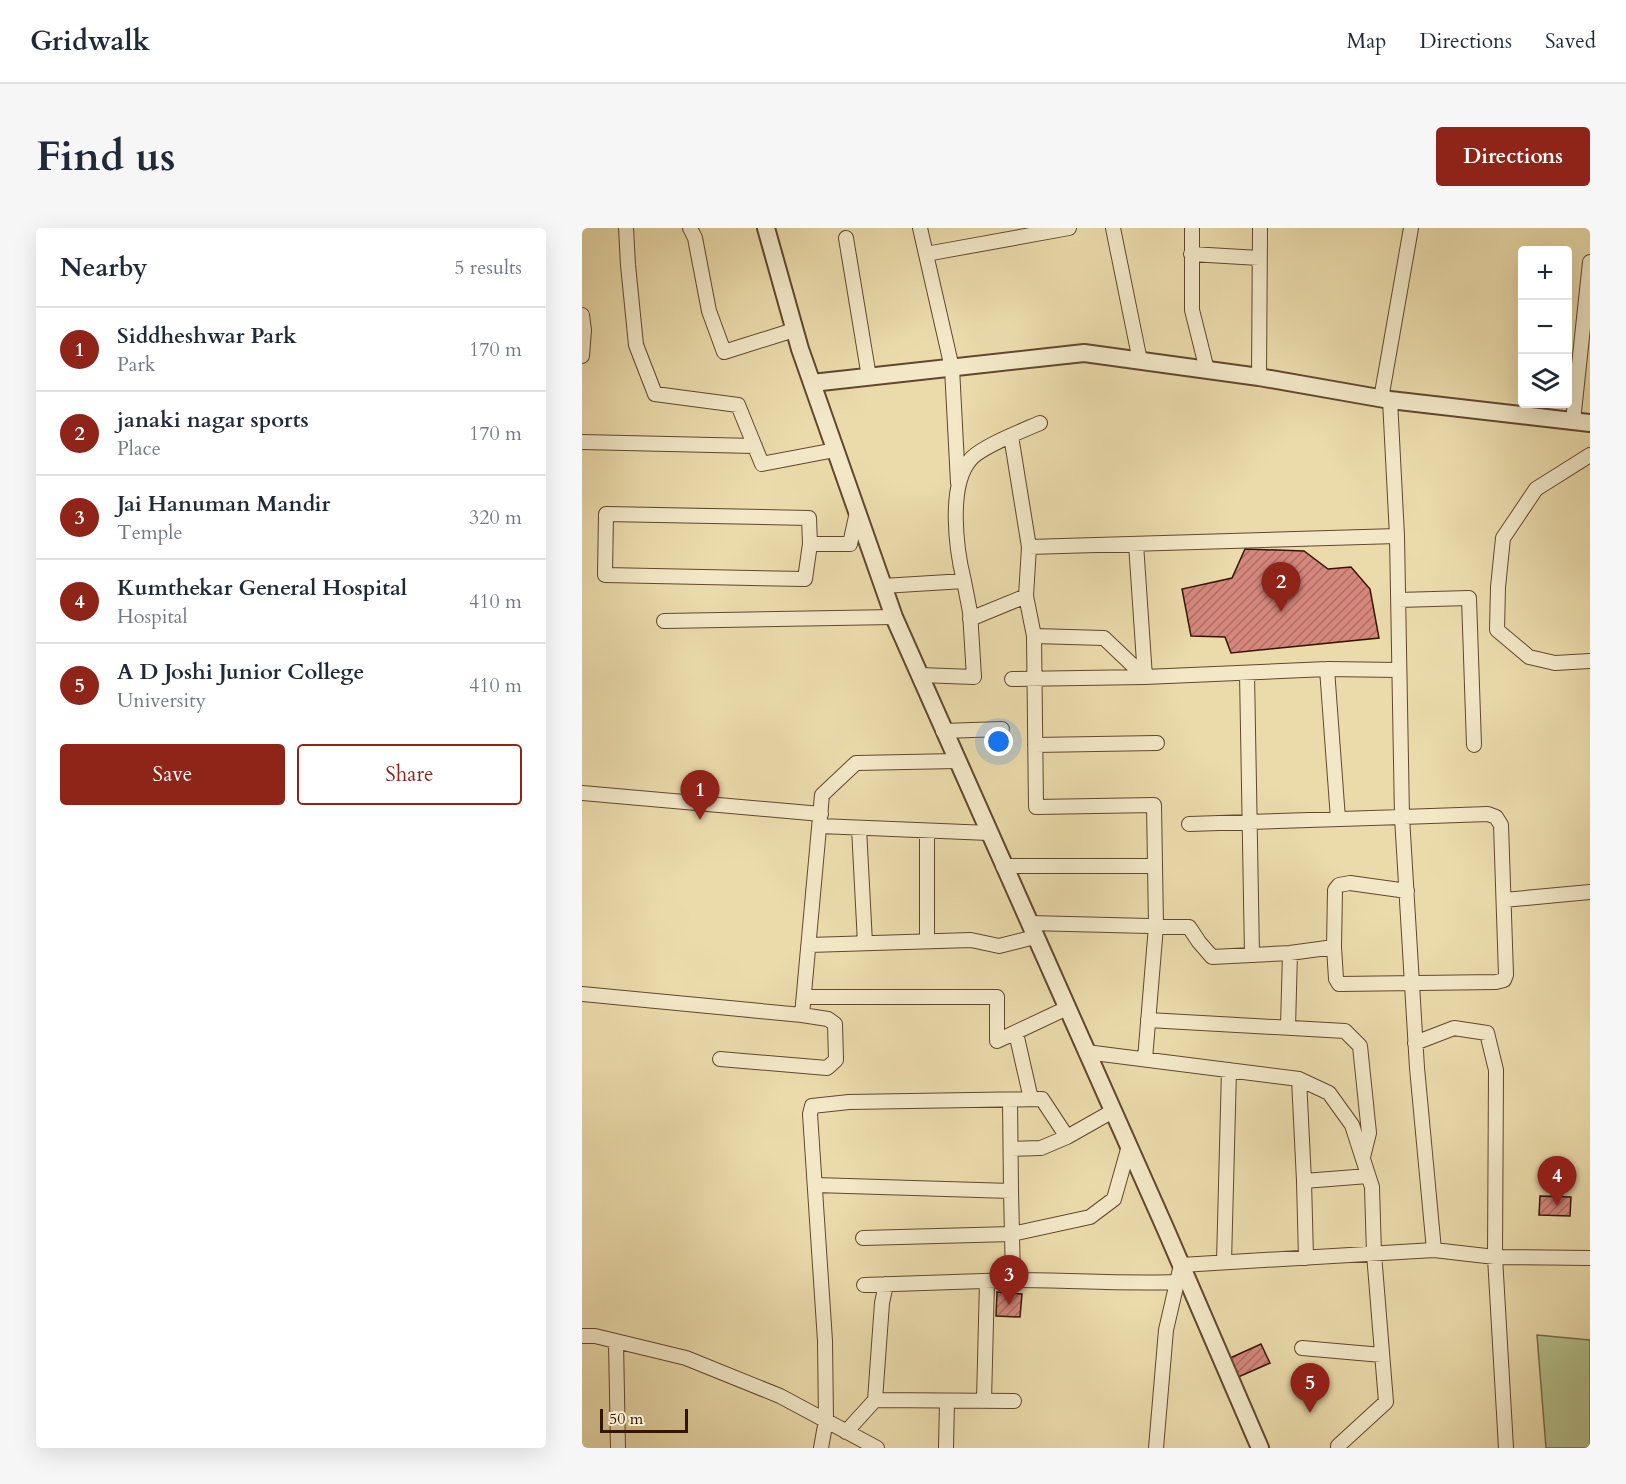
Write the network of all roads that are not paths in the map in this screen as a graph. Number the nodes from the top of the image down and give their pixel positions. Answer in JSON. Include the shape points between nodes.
{"nodes":[{"id":1,"x":626,"y":228,"type":"edge"},
{"id":2,"x":690,"y":228,"type":"edge"},
{"id":3,"x":766,"y":228,"type":"edge"},
{"id":4,"x":920,"y":228,"type":"edge"},
{"id":5,"x":1069,"y":228,"type":"edge"},
{"id":6,"x":1113,"y":228,"type":"edge"},
{"id":7,"x":1192,"y":228,"type":"edge"},
{"id":8,"x":1260,"y":228,"type":"edge"},
{"id":9,"x":1411,"y":228,"type":"edge"},
{"id":10,"x":1048,"y":230,"type":"edge"},
{"id":11,"x":846,"y":238,"type":"dead end"},
{"id":12,"x":926,"y":254,"type":"junction"},
{"id":13,"x":1191,"y":254,"type":"junction"},
{"id":14,"x":1259,"y":258,"type":"junction"},
{"id":15,"x":1590,"y":262,"type":"edge"},
{"id":16,"x":582,"y":315,"type":"edge"},
{"id":17,"x":794,"y":330,"type":"junction"},
{"id":18,"x":582,"y":355,"type":"edge"},
{"id":19,"x":1140,"y":361,"type":"junction"},
{"id":20,"x":952,"y":368,"type":"junction"},
{"id":21,"x":1207,"y":370,"type":"junction"},
{"id":22,"x":869,"y":377,"type":"junction"},
{"id":23,"x":1259,"y":377,"type":"junction"},
{"id":24,"x":812,"y":383,"type":"junction"},
{"id":25,"x":1386,"y":399,"type":"junction"},
{"id":26,"x":1573,"y":421,"type":"junction"},
{"id":27,"x":1040,"y":423,"type":"dead end"},
{"id":28,"x":1590,"y":423,"type":"edge"},
{"id":29,"x":1011,"y":436,"type":"junction"},
{"id":30,"x":582,"y":442,"type":"edge"},
{"id":31,"x":755,"y":446,"type":"junction"},
{"id":32,"x":835,"y":450,"type":"junction"},
{"id":33,"x":1590,"y":455,"type":"edge"},
{"id":34,"x":958,"y":484,"type":"junction"},
{"id":35,"x":857,"y":512,"type":"junction"},
{"id":36,"x":1397,"y":536,"type":"junction"},
{"id":37,"x":810,"y":544,"type":"junction"},
{"id":38,"x":1136,"y":544,"type":"junction"},
{"id":39,"x":1029,"y":547,"type":"junction"},
{"id":40,"x":964,"y":581,"type":"junction"},
{"id":41,"x":883,"y":586,"type":"junction"},
{"id":42,"x":1026,"y":596,"type":"junction"},
{"id":43,"x":1398,"y":600,"type":"junction"},
{"id":44,"x":894,"y":617,"type":"junction"},
{"id":45,"x":970,"y":619,"type":"junction"},
{"id":46,"x":664,"y":621,"type":"dead end"},
{"id":47,"x":1034,"y":636,"type":"junction"},
{"id":48,"x":1590,"y":661,"type":"edge"},
{"id":49,"x":1327,"y":669,"type":"junction"},
{"id":50,"x":1399,"y":670,"type":"junction"},
{"id":51,"x":1247,"y":673,"type":"junction"},
{"id":52,"x":919,"y":675,"type":"junction"},
{"id":53,"x":1145,"y":677,"type":"junction"},
{"id":54,"x":1012,"y":679,"type":"dead end"},
{"id":55,"x":1035,"y":679,"type":"junction"},
{"id":56,"x":1002,"y":729,"type":"dead end"},
{"id":57,"x":943,"y":731,"type":"junction"},
{"id":58,"x":1157,"y":743,"type":"dead end"},
{"id":59,"x":1035,"y":745,"type":"junction"},
{"id":60,"x":1474,"y":745,"type":"dead end"},
{"id":61,"x":957,"y":761,"type":"junction"},
{"id":62,"x":582,"y":792,"type":"edge"},
{"id":63,"x":1402,"y":817,"type":"junction"},
{"id":64,"x":1338,"y":819,"type":"junction"},
{"id":65,"x":820,"y":820,"type":"junction"},
{"id":66,"x":1251,"y":822,"type":"junction"},
{"id":67,"x":1189,"y":824,"type":"dead end"},
{"id":68,"x":860,"y":828,"type":"junction"},
{"id":69,"x":927,"y":831,"type":"junction"},
{"id":70,"x":989,"y":833,"type":"junction"},
{"id":71,"x":1003,"y":866,"type":"junction"},
{"id":72,"x":1155,"y":866,"type":"junction"},
{"id":73,"x":1407,"y":891,"type":"junction"},
{"id":74,"x":1590,"y":892,"type":"edge"},
{"id":75,"x":1504,"y":900,"type":"junction"},
{"id":76,"x":1156,"y":926,"type":"junction"},
{"id":77,"x":1032,"y":930,"type":"junction"},
{"id":78,"x":927,"y":940,"type":"junction"},
{"id":79,"x":865,"y":942,"type":"junction"},
{"id":80,"x":809,"y":945,"type":"junction"},
{"id":81,"x":1334,"y":947,"type":"junction"},
{"id":82,"x":1290,"y":953,"type":"junction"},
{"id":83,"x":1252,"y":955,"type":"junction"},
{"id":84,"x":1412,"y":983,"type":"junction"},
{"id":85,"x":582,"y":994,"type":"edge"},
{"id":86,"x":804,"y":996,"type":"junction"},
{"id":87,"x":1067,"y":1008,"type":"junction"},
{"id":88,"x":802,"y":1015,"type":"junction"},
{"id":89,"x":1148,"y":1020,"type":"junction"},
{"id":90,"x":1288,"y":1028,"type":"junction"},
{"id":91,"x":1016,"y":1033,"type":"junction"},
{"id":92,"x":1415,"y":1042,"type":"junction"},
{"id":93,"x":1086,"y":1052,"type":"junction"},
{"id":94,"x":720,"y":1059,"type":"dead end"},
{"id":95,"x":1145,"y":1059,"type":"junction"},
{"id":96,"x":1229,"y":1070,"type":"junction"},
{"id":97,"x":1299,"y":1079,"type":"junction"},
{"id":98,"x":1031,"y":1099,"type":"junction"},
{"id":99,"x":1010,"y":1100,"type":"junction"},
{"id":100,"x":1113,"y":1111,"type":"junction"},
{"id":101,"x":1066,"y":1137,"type":"junction"},
{"id":102,"x":1128,"y":1146,"type":"junction"},
{"id":103,"x":1011,"y":1149,"type":"junction"},
{"id":104,"x":1362,"y":1157,"type":"junction"},
{"id":105,"x":1368,"y":1176,"type":"junction"},
{"id":106,"x":1304,"y":1181,"type":"junction"},
{"id":107,"x":815,"y":1185,"type":"junction"},
{"id":108,"x":1011,"y":1191,"type":"junction"},
{"id":109,"x":1012,"y":1234,"type":"junction"},
{"id":110,"x":863,"y":1238,"type":"dead end"},
{"id":111,"x":1434,"y":1250,"type":"junction"},
{"id":112,"x":1374,"y":1254,"type":"junction"},
{"id":113,"x":1496,"y":1257,"type":"junction"},
{"id":114,"x":1306,"y":1258,"type":"junction"},
{"id":115,"x":1590,"y":1258,"type":"edge"},
{"id":116,"x":1224,"y":1262,"type":"junction"},
{"id":117,"x":1181,"y":1265,"type":"junction"},
{"id":118,"x":1012,"y":1280,"type":"junction"},
{"id":119,"x":987,"y":1281,"type":"junction"},
{"id":120,"x":1177,"y":1282,"type":"junction"},
{"id":121,"x":886,"y":1284,"type":"junction"},
{"id":122,"x":864,"y":1285,"type":"dead end"},
{"id":123,"x":582,"y":1336,"type":"edge"},
{"id":124,"x":616,"y":1342,"type":"junction"},
{"id":125,"x":1302,"y":1348,"type":"dead end"},
{"id":126,"x":1382,"y":1355,"type":"junction"},
{"id":127,"x":875,"y":1400,"type":"junction"},
{"id":128,"x":947,"y":1401,"type":"junction"},
{"id":129,"x":984,"y":1401,"type":"junction"},
{"id":130,"x":1014,"y":1401,"type":"dead end"},
{"id":131,"x":826,"y":1420,"type":"junction"},
{"id":132,"x":846,"y":1431,"type":"junction"},
{"id":133,"x":618,"y":1448,"type":"edge"},
{"id":134,"x":821,"y":1448,"type":"edge"},
{"id":135,"x":877,"y":1448,"type":"edge"},
{"id":136,"x":946,"y":1448,"type":"edge"},
{"id":137,"x":1156,"y":1448,"type":"edge"},
{"id":138,"x":1260,"y":1448,"type":"edge"},
{"id":139,"x":1338,"y":1448,"type":"edge"},
{"id":140,"x":1506,"y":1448,"type":"edge"}],
"edges":[{"from":1,"to":31,"type":"street","via":[[636,345],[655,394],[738,405]]},
{"from":2,"to":17,"type":"street","via":[[709,311],[724,352]]},
{"from":3,"to":17,"type":"street"},
{"from":4,"to":12,"type":"street"},
{"from":5,"to":10,"type":"street"},
{"from":6,"to":19,"type":"street"},
{"from":7,"to":13,"type":"street"},
{"from":8,"to":14,"type":"street"},
{"from":9,"to":25,"type":"street"},
{"from":10,"to":12,"type":"street"},
{"from":11,"to":22,"type":"street"},
{"from":12,"to":20,"type":"street"},
{"from":13,"to":14,"type":"street"},
{"from":13,"to":21,"type":"street","via":[[1192,310]]},
{"from":14,"to":23,"type":"street"},
{"from":15,"to":26,"type":"street"},
{"from":16,"to":18,"type":"street"},
{"from":17,"to":24,"type":"street"},
{"from":19,"to":20,"type":"street","via":[[1084,353]]},
{"from":19,"to":21,"type":"street"},
{"from":20,"to":22,"type":"street"},
{"from":20,"to":34,"type":"street"},
{"from":21,"to":23,"type":"street"},
{"from":22,"to":24,"type":"street"},
{"from":23,"to":25,"type":"street"},
{"from":24,"to":32,"type":"street"},
{"from":25,"to":26,"type":"street"},
{"from":25,"to":36,"type":"street"},
{"from":26,"to":28,"type":"street"},
{"from":27,"to":29,"type":"street"},
{"from":29,"to":34,"type":"street","via":[[970,459]]},
{"from":29,"to":39,"type":"street"},
{"from":30,"to":31,"type":"street"},
{"from":31,"to":32,"type":"street","via":[[762,464]]},
{"from":32,"to":35,"type":"street"},
{"from":33,"to":48,"type":"street","via":[[1536,489],[1503,538],[1497,630],[1529,657],[1555,663]]},
{"from":34,"to":40,"type":"street","via":[[956,513]]},
{"from":35,"to":37,"type":"street","via":[[850,544]]},
{"from":35,"to":41,"type":"street"},
{"from":36,"to":38,"type":"street"},
{"from":36,"to":43,"type":"street"},
{"from":37,"to":37,"type":"street","via":[[809,518],[606,514],[604,575],[805,579]]},
{"from":38,"to":39,"type":"street"},
{"from":38,"to":53,"type":"street"},
{"from":39,"to":42,"type":"street"},
{"from":40,"to":41,"type":"street"},
{"from":40,"to":45,"type":"street"},
{"from":41,"to":44,"type":"street"},
{"from":42,"to":45,"type":"street"},
{"from":42,"to":47,"type":"street"},
{"from":43,"to":50,"type":"street"},
{"from":43,"to":60,"type":"street","via":[[1469,598]]},
{"from":44,"to":46,"type":"street"},
{"from":44,"to":52,"type":"street"},
{"from":45,"to":52,"type":"street","via":[[974,677]]},
{"from":47,"to":53,"type":"street","via":[[1104,638]]},
{"from":47,"to":55,"type":"street"},
{"from":49,"to":50,"type":"street"},
{"from":49,"to":51,"type":"street"},
{"from":49,"to":64,"type":"street"},
{"from":50,"to":63,"type":"street"},
{"from":51,"to":53,"type":"street"},
{"from":51,"to":66,"type":"street"},
{"from":52,"to":57,"type":"street"},
{"from":53,"to":55,"type":"street"},
{"from":54,"to":55,"type":"street"},
{"from":55,"to":59,"type":"street"},
{"from":56,"to":57,"type":"street"},
{"from":57,"to":61,"type":"street"},
{"from":58,"to":59,"type":"street"},
{"from":59,"to":72,"type":"street","via":[[1036,807],[1154,805]]},
{"from":61,"to":65,"type":"street","via":[[856,763],[822,795]]},
{"from":61,"to":70,"type":"street"},
{"from":62,"to":65,"type":"street"},
{"from":63,"to":64,"type":"street"},
{"from":63,"to":73,"type":"street"},
{"from":63,"to":75,"type":"street","via":[[1496,817],[1501,825]]},
{"from":64,"to":66,"type":"street"},
{"from":65,"to":68,"type":"street"},
{"from":65,"to":80,"type":"street"},
{"from":66,"to":67,"type":"street"},
{"from":66,"to":83,"type":"street"},
{"from":68,"to":69,"type":"street"},
{"from":68,"to":79,"type":"street"},
{"from":69,"to":70,"type":"street"},
{"from":69,"to":78,"type":"street"},
{"from":70,"to":71,"type":"street"},
{"from":71,"to":72,"type":"street"},
{"from":71,"to":77,"type":"street"},
{"from":72,"to":76,"type":"street"},
{"from":73,"to":81,"type":"street","via":[[1339,885],[1335,890]]},
{"from":73,"to":84,"type":"street"},
{"from":74,"to":75,"type":"street"},
{"from":75,"to":84,"type":"street","via":[[1504,980]]},
{"from":76,"to":77,"type":"street"},
{"from":76,"to":83,"type":"street","via":[[1189,927],[1212,957]]},
{"from":76,"to":89,"type":"street"},
{"from":77,"to":78,"type":"street","via":[[999,946],[971,940]]},
{"from":77,"to":87,"type":"street"},
{"from":78,"to":79,"type":"street"},
{"from":79,"to":80,"type":"street"},
{"from":80,"to":86,"type":"street"},
{"from":81,"to":82,"type":"street"},
{"from":81,"to":84,"type":"street","via":[[1339,984]]},
{"from":82,"to":83,"type":"street"},
{"from":82,"to":90,"type":"street"},
{"from":84,"to":92,"type":"street"},
{"from":85,"to":88,"type":"street"},
{"from":86,"to":88,"type":"street"},
{"from":86,"to":91,"type":"street","via":[[997,997],[997,1041]]},
{"from":87,"to":91,"type":"street"},
{"from":87,"to":93,"type":"street"},
{"from":88,"to":94,"type":"street","via":[[835,1024],[836,1060],[827,1068]]},
{"from":89,"to":90,"type":"street"},
{"from":89,"to":95,"type":"street"},
{"from":90,"to":104,"type":"street","via":[[1345,1030],[1360,1046],[1369,1133]]},
{"from":91,"to":98,"type":"street"},
{"from":92,"to":111,"type":"street"},
{"from":92,"to":113,"type":"street","via":[[1454,1028],[1487,1033],[1496,1070]]},
{"from":93,"to":95,"type":"street"},
{"from":93,"to":100,"type":"street"},
{"from":95,"to":96,"type":"street"},
{"from":96,"to":97,"type":"street"},
{"from":96,"to":116,"type":"street"},
{"from":97,"to":104,"type":"street","via":[[1329,1093],[1352,1125]]},
{"from":97,"to":106,"type":"street"},
{"from":98,"to":99,"type":"street"},
{"from":98,"to":101,"type":"street","via":[[1042,1099]]},
{"from":99,"to":103,"type":"street"},
{"from":99,"to":107,"type":"street","via":[[812,1106]]},
{"from":100,"to":101,"type":"street"},
{"from":100,"to":102,"type":"street"},
{"from":101,"to":103,"type":"street","via":[[1041,1148]]},
{"from":102,"to":109,"type":"street","via":[[1114,1199],[1090,1217]]},
{"from":102,"to":117,"type":"street"},
{"from":103,"to":108,"type":"street"},
{"from":104,"to":105,"type":"street"},
{"from":105,"to":106,"type":"street"},
{"from":105,"to":112,"type":"street","via":[[1372,1187]]},
{"from":106,"to":114,"type":"street"},
{"from":107,"to":108,"type":"street"},
{"from":107,"to":131,"type":"street"},
{"from":108,"to":109,"type":"street"},
{"from":109,"to":110,"type":"street"},
{"from":109,"to":118,"type":"street"},
{"from":111,"to":112,"type":"street"},
{"from":111,"to":113,"type":"street"},
{"from":112,"to":114,"type":"street"},
{"from":112,"to":126,"type":"street"},
{"from":113,"to":115,"type":"street"},
{"from":113,"to":140,"type":"street"},
{"from":114,"to":116,"type":"street"},
{"from":116,"to":117,"type":"street"},
{"from":117,"to":120,"type":"street"},
{"from":117,"to":138,"type":"street"},
{"from":118,"to":119,"type":"street"},
{"from":118,"to":120,"type":"street"},
{"from":119,"to":121,"type":"street"},
{"from":119,"to":129,"type":"street"},
{"from":120,"to":137,"type":"street","via":[[1166,1330]]},
{"from":121,"to":122,"type":"street"},
{"from":121,"to":127,"type":"street"},
{"from":123,"to":124,"type":"street"},
{"from":124,"to":131,"type":"street","via":[[686,1358],[780,1396]]},
{"from":124,"to":133,"type":"street"},
{"from":125,"to":126,"type":"street"},
{"from":126,"to":139,"type":"street","via":[[1386,1402]]},
{"from":127,"to":128,"type":"street"},
{"from":127,"to":132,"type":"street"},
{"from":128,"to":129,"type":"street"},
{"from":128,"to":136,"type":"street"},
{"from":129,"to":130,"type":"street"},
{"from":131,"to":132,"type":"street"},
{"from":131,"to":134,"type":"street"},
{"from":132,"to":135,"type":"street"}]}
